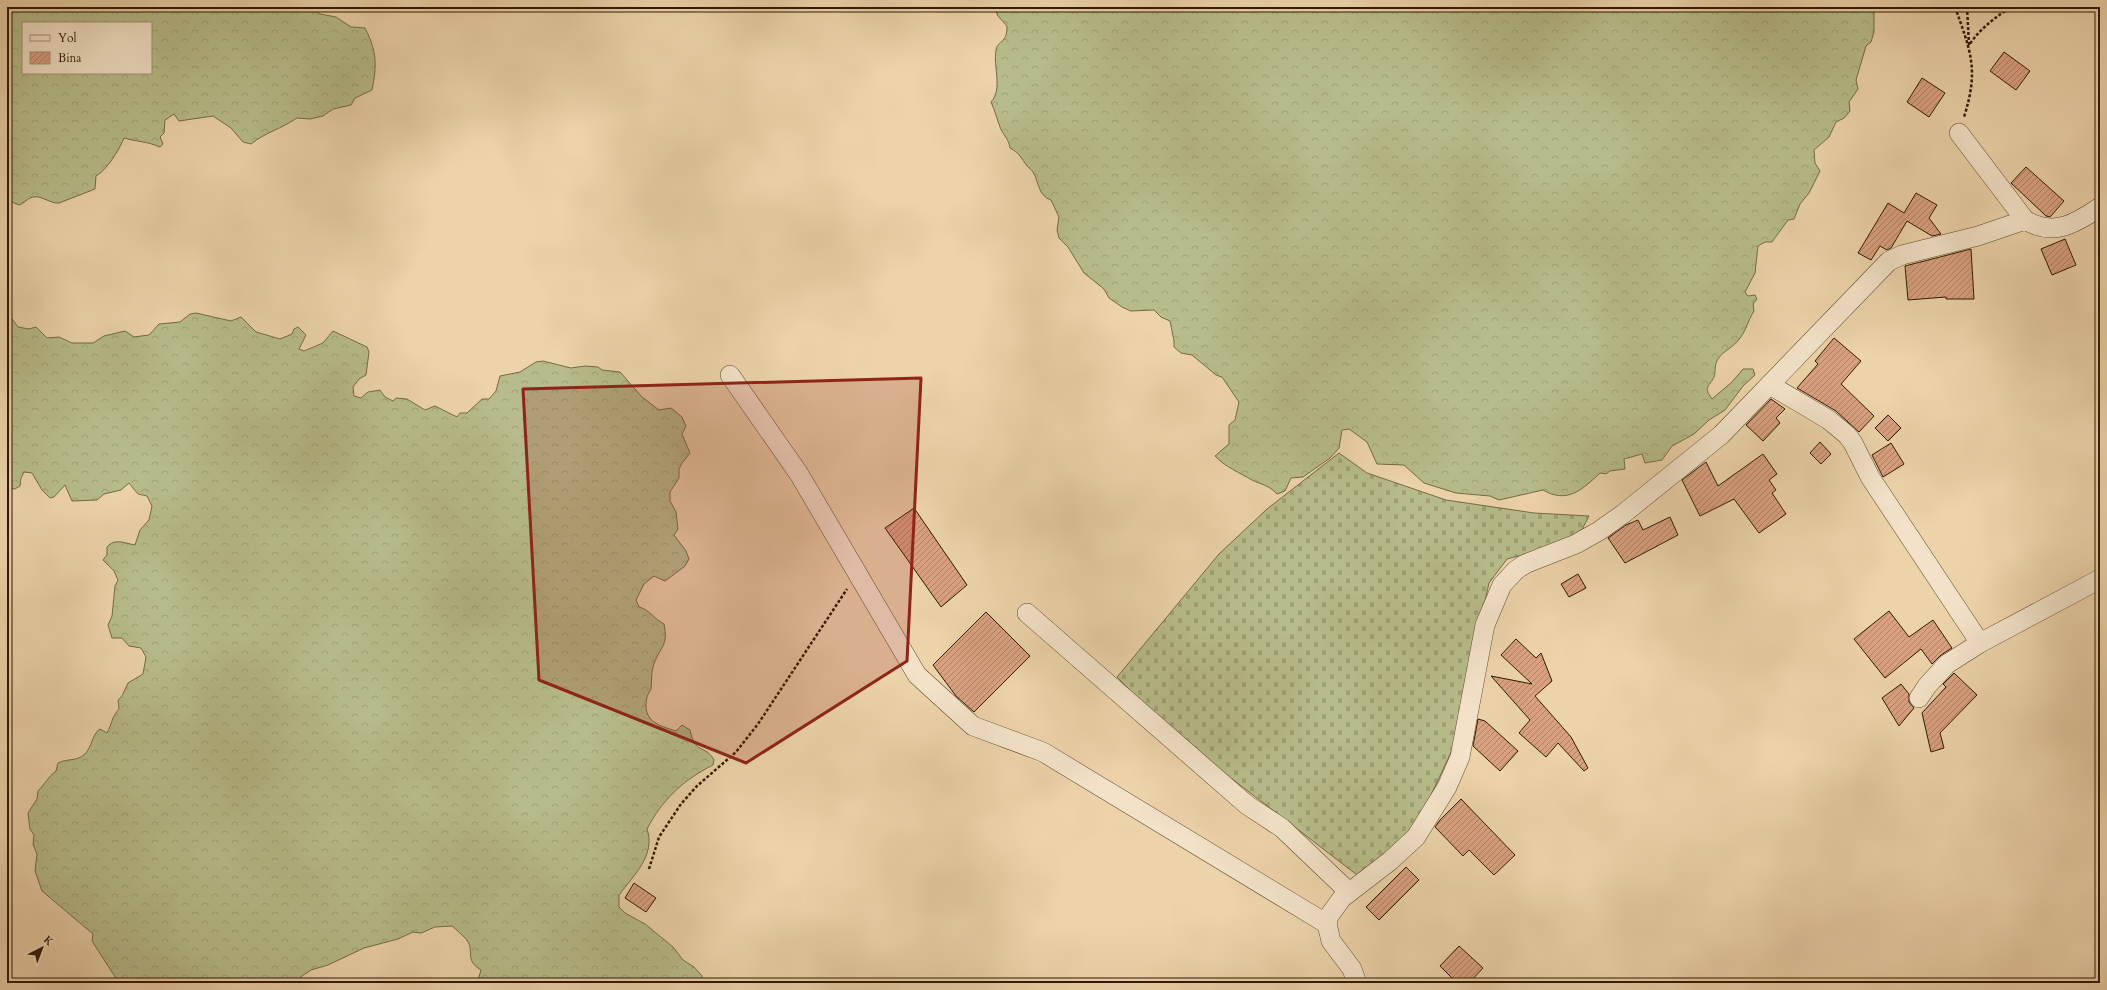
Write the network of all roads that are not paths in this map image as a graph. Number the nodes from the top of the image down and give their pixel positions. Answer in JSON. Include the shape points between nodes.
{"nodes":[{"id":1,"x":1959,"y":133,"type":"road end"},
{"id":2,"x":2100,"y":207,"type":"edge"},
{"id":3,"x":2025,"y":220,"type":"junction"},
{"id":4,"x":730,"y":376,"type":"dead end"},
{"id":5,"x":1770,"y":385,"type":"junction"},
{"id":6,"x":2100,"y":579,"type":"edge"},
{"id":7,"x":1027,"y":613,"type":"dead end"},
{"id":8,"x":1980,"y":643,"type":"junction"},
{"id":9,"x":1919,"y":698,"type":"dead end"},
{"id":10,"x":1349,"y":892,"type":"junction"},
{"id":11,"x":1327,"y":924,"type":"junction"},
{"id":12,"x":1357,"y":983,"type":"edge"}],
"edges":[{"from":1,"to":3,"type":"street"},
{"from":2,"to":3,"type":"street","via":[[2058,229],[2043,229]]},
{"from":3,"to":5,"type":"street","via":[[1978,236],[1902,255],[1889,262]]},
{"from":4,"to":11,"type":"street","via":[[799,474],[917,675],[973,726],[1043,752]]},
{"from":5,"to":8,"type":"street","via":[[1829,420],[1847,435],[1870,477]]},
{"from":5,"to":10,"type":"street","via":[[1721,434],[1624,514],[1576,544],[1525,564],[1509,576],[1499,591],[1485,626],[1460,757],[1447,787],[1416,837],[1390,862]]},
{"from":6,"to":8,"type":"street"},
{"from":7,"to":10,"type":"street","via":[[1247,805],[1282,828]]},
{"from":8,"to":9,"type":"street","via":[[1947,664]]},
{"from":10,"to":11,"type":"street","via":[[1334,907]]},
{"from":11,"to":12,"type":"street","via":[[1330,941],[1352,969]]}]}
